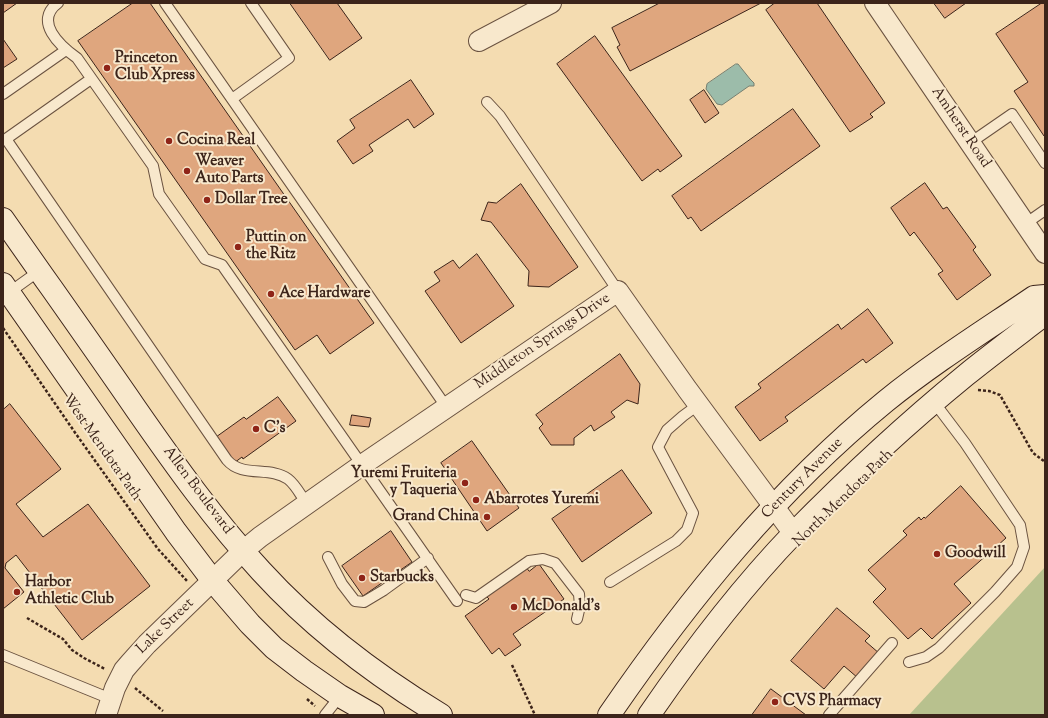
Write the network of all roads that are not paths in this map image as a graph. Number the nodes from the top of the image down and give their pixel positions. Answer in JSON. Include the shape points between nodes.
{"nodes":[{"id":1,"x":58,"y":3,"type":"edge"},
{"id":2,"x":165,"y":3,"type":"edge"},
{"id":3,"x":251,"y":3,"type":"edge"},
{"id":4,"x":552,"y":3,"type":"edge"},
{"id":5,"x":875,"y":3,"type":"edge"},
{"id":6,"x":479,"y":40,"type":"dead end"},
{"id":7,"x":66,"y":50,"type":"junction"},
{"id":8,"x":91,"y":79,"type":"junction"},
{"id":9,"x":3,"y":94,"type":"edge"},
{"id":10,"x":232,"y":100,"type":"junction"},
{"id":11,"x":488,"y":102,"type":"dead end"},
{"id":12,"x":970,"y":143,"type":"junction"},
{"id":13,"x":1045,"y":163,"type":"edge"},
{"id":14,"x":1045,"y":210,"type":"edge"},
{"id":15,"x":3,"y":219,"type":"edge"},
{"id":16,"x":1025,"y":224,"type":"junction"},
{"id":17,"x":1045,"y":253,"type":"edge"},
{"id":18,"x":39,"y":271,"type":"junction"},
{"id":19,"x":5,"y":291,"type":"edge"},
{"id":20,"x":618,"y":291,"type":"junction"},
{"id":21,"x":1045,"y":296,"type":"edge"},
{"id":22,"x":1045,"y":314,"type":"edge"},
{"id":23,"x":934,"y":402,"type":"junction"},
{"id":24,"x":698,"y":405,"type":"junction"},
{"id":25,"x":447,"y":408,"type":"junction"},
{"id":26,"x":362,"y":465,"type":"junction"},
{"id":27,"x":307,"y":504,"type":"junction"},
{"id":28,"x":773,"y":507,"type":"junction"},
{"id":29,"x":794,"y":534,"type":"junction"},
{"id":30,"x":243,"y":551,"type":"junction"},
{"id":31,"x":328,"y":557,"type":"dead end"},
{"id":32,"x":428,"y":558,"type":"junction"},
{"id":33,"x":213,"y":581,"type":"junction"},
{"id":34,"x":610,"y":582,"type":"dead end"},
{"id":35,"x":577,"y":620,"type":"dead end"},
{"id":36,"x":892,"y":643,"type":"dead end"},
{"id":37,"x":3,"y":655,"type":"edge"},
{"id":38,"x":909,"y":662,"type":"dead end"},
{"id":39,"x":340,"y":696,"type":"junction"},
{"id":40,"x":108,"y":707,"type":"edge"},
{"id":41,"x":325,"y":715,"type":"edge"},
{"id":42,"x":373,"y":715,"type":"edge"},
{"id":43,"x":441,"y":715,"type":"edge"},
{"id":44,"x":608,"y":715,"type":"edge"},
{"id":45,"x":649,"y":715,"type":"edge"},
{"id":46,"x":829,"y":715,"type":"edge"}],
"edges":[{"from":1,"to":7,"type":"lane","via":[[48,16],[49,29]]},
{"from":2,"to":10,"type":"lane"},
{"from":3,"to":10,"type":"lane","via":[[289,58]]},
{"from":4,"to":6,"type":"street"},
{"from":5,"to":12,"type":"street","name":"Amherst Road"},
{"from":7,"to":8,"type":"lane","via":[[77,58]]},
{"from":7,"to":9,"type":"lane"},
{"from":8,"to":26,"type":"lane","via":[[152,166],[159,194],[205,259],[222,265]]},
{"from":8,"to":27,"type":"lane","via":[[6,139],[227,460],[236,468],[284,476],[293,482]]},
{"from":10,"to":25,"type":"lane"},
{"from":11,"to":20,"type":"lane"},
{"from":12,"to":13,"type":"lane","via":[[1012,114]]},
{"from":12,"to":16,"type":"street","name":"Amherst Road"},
{"from":14,"to":16,"type":"lane"},
{"from":15,"to":18,"type":"main road","name":"Allen Boulevard"},
{"from":16,"to":17,"type":"street","name":"Amherst Road"},
{"from":18,"to":19,"type":"lane"},
{"from":18,"to":30,"type":"main road","name":"Allen Boulevard","via":[[197,495]]},
{"from":19,"to":33,"type":"main road"},
{"from":20,"to":24,"type":"street","name":"Middleton Springs Drive"},
{"from":20,"to":25,"type":"street","name":"Middleton Springs Drive"},
{"from":21,"to":28,"type":"main road","name":"Century Avenue","via":[[1034,297],[932,366],[892,397],[847,435]]},
{"from":22,"to":23,"type":"main road"},
{"from":23,"to":29,"type":"main road","via":[[848,480]]},
{"from":23,"to":38,"type":"lane","via":[[1020,525],[1024,548],[1017,567],[939,648],[926,657]]},
{"from":24,"to":28,"type":"street","name":"Middleton Springs Drive"},
{"from":24,"to":34,"type":"lane","via":[[667,430],[658,448],[693,513],[687,530],[676,541]]},
{"from":25,"to":26,"type":"street","name":"Middleton Springs Drive"},
{"from":26,"to":27,"type":"street","name":"Middleton Springs Drive"},
{"from":26,"to":32,"type":"lane"},
{"from":27,"to":30,"type":"street","name":"Middleton Springs Drive"},
{"from":28,"to":29,"type":"street","name":"Middleton Springs Drive"},
{"from":28,"to":44,"type":"main road","name":"Century Avenue","via":[[714,573]]},
{"from":29,"to":45,"type":"main road","via":[[723,614]]},
{"from":30,"to":33,"type":"street","name":"Lake Street"},
{"from":30,"to":43,"type":"main road","name":"Allen Boulevard","via":[[284,594],[330,636],[374,671]]},
{"from":31,"to":32,"type":"lane","via":[[342,584],[355,600],[364,602]]},
{"from":32,"to":35,"type":"lane","via":[[462,598],[476,598],[529,561],[543,559],[555,562],[579,594]]},
{"from":33,"to":39,"type":"main road","via":[[262,637],[294,664]]},
{"from":33,"to":40,"type":"street","name":"Lake Street","via":[[130,663],[120,678]]},
{"from":36,"to":46,"type":"lane"},
{"from":37,"to":40,"type":"lane"},
{"from":39,"to":41,"type":"lane"},
{"from":39,"to":42,"type":"main road"}]}
